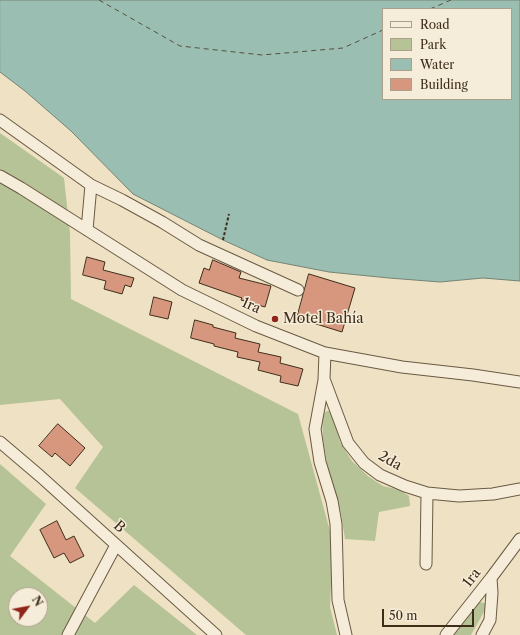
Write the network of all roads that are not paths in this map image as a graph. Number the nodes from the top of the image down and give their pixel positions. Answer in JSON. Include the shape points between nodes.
{"nodes":[{"id":1,"x":0,"y":120,"type":"edge"},
{"id":2,"x":0,"y":176,"type":"edge"},
{"id":3,"x":92,"y":186,"type":"junction"},
{"id":4,"x":88,"y":230,"type":"junction"},
{"id":5,"x":298,"y":290,"type":"dead end"},
{"id":6,"x":326,"y":352,"type":"junction"},
{"id":7,"x":324,"y":379,"type":"junction"},
{"id":8,"x":520,"y":382,"type":"edge"},
{"id":9,"x":0,"y":442,"type":"edge"},
{"id":10,"x":520,"y":489,"type":"edge"},
{"id":11,"x":426,"y":493,"type":"junction"},
{"id":12,"x":520,"y":539,"type":"edge"},
{"id":13,"x":116,"y":545,"type":"junction"},
{"id":14,"x":426,"y":564,"type":"dead end"},
{"id":15,"x":491,"y":578,"type":"junction"},
{"id":16,"x":68,"y":635,"type":"edge"},
{"id":17,"x":216,"y":635,"type":"edge"},
{"id":18,"x":346,"y":635,"type":"edge"},
{"id":19,"x":446,"y":635,"type":"edge"},
{"id":20,"x":482,"y":635,"type":"edge"}],
"edges":[{"from":1,"to":3,"type":"street"},
{"from":2,"to":4,"type":"street","name":"1ra"},
{"from":3,"to":4,"type":"street"},
{"from":3,"to":5,"type":"street","via":[[162,222],[199,245]]},
{"from":4,"to":6,"type":"street","name":"1ra","via":[[182,290],[256,326]]},
{"from":6,"to":7,"type":"street","name":"2da"},
{"from":6,"to":8,"type":"street","name":"1ra","via":[[402,367]]},
{"from":7,"to":11,"type":"street","name":"2da","via":[[348,443],[364,463],[380,475]]},
{"from":7,"to":18,"type":"street","via":[[316,429],[320,462],[336,524],[338,600]]},
{"from":9,"to":13,"type":"street","name":"B"},
{"from":10,"to":11,"type":"street","name":"2da","via":[[459,496]]},
{"from":11,"to":14,"type":"street"},
{"from":12,"to":15,"type":"street","name":"1ra"},
{"from":13,"to":16,"type":"street"},
{"from":13,"to":17,"type":"street","name":"B"},
{"from":15,"to":19,"type":"street","name":"1ra"},
{"from":15,"to":20,"type":"street","via":[[490,620]]}]}
